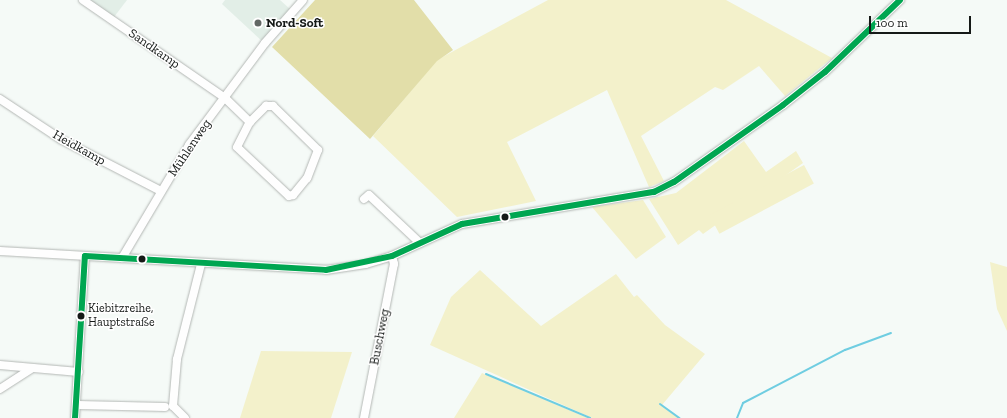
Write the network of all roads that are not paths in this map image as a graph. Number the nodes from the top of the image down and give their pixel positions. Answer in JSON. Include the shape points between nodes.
{"nodes":[{"id":1,"x":83,"y":0,"type":"edge"},
{"id":2,"x":303,"y":0,"type":"edge"},
{"id":3,"x":900,"y":0,"type":"edge"},
{"id":4,"x":225,"y":98,"type":"junction"},
{"id":5,"x":0,"y":99,"type":"edge"},
{"id":6,"x":250,"y":122,"type":"junction"},
{"id":7,"x":161,"y":191,"type":"junction"},
{"id":8,"x":364,"y":199,"type":"dead end"},
{"id":9,"x":420,"y":243,"type":"junction"},
{"id":10,"x":0,"y":251,"type":"edge"},
{"id":11,"x":85,"y":256,"type":"junction"},
{"id":12,"x":392,"y":256,"type":"junction"},
{"id":13,"x":122,"y":258,"type":"junction"},
{"id":14,"x":201,"y":264,"type":"junction"},
{"id":15,"x":0,"y":365,"type":"edge"},
{"id":16,"x":32,"y":368,"type":"junction"},
{"id":17,"x":79,"y":372,"type":"junction"},
{"id":18,"x":0,"y":389,"type":"edge"},
{"id":19,"x":78,"y":405,"type":"junction"},
{"id":20,"x":165,"y":407,"type":"dead end"},
{"id":21,"x":75,"y":418,"type":"edge"},
{"id":22,"x":185,"y":418,"type":"edge"},
{"id":23,"x":364,"y":418,"type":"edge"}],
"edges":[{"from":1,"to":4,"type":"street","name":"Sandkamp"},
{"from":2,"to":4,"type":"street","name":"Mühlenweg","via":[[265,43]]},
{"from":3,"to":9,"type":"street","via":[[819,77],[674,182],[642,195],[462,224]]},
{"from":4,"to":6,"type":"street","name":"Sandkamp"},
{"from":4,"to":7,"type":"street","name":"Mühlenweg","via":[[189,145]]},
{"from":5,"to":7,"type":"street","name":"Heidkamp","via":[[62,140]]},
{"from":6,"to":6,"type":"street","via":[[266,106],[273,106],[318,150],[307,178],[293,196],[289,196],[237,147]]},
{"from":7,"to":13,"type":"street","name":"Mühlenweg"},
{"from":8,"to":9,"type":"street","via":[[369,195]]},
{"from":9,"to":12,"type":"street"},
{"from":10,"to":11,"type":"street"},
{"from":11,"to":13,"type":"street"},
{"from":11,"to":17,"type":"street"},
{"from":12,"to":14,"type":"street","via":[[366,264],[326,270]]},
{"from":12,"to":23,"type":"street","name":"Buschweg","via":[[394,264]]},
{"from":13,"to":14,"type":"street"},
{"from":14,"to":22,"type":"street","via":[[177,359],[173,406]]},
{"from":15,"to":16,"type":"street"},
{"from":16,"to":17,"type":"street"},
{"from":16,"to":18,"type":"street"},
{"from":17,"to":19,"type":"street"},
{"from":19,"to":20,"type":"street"},
{"from":19,"to":21,"type":"street"}]}
